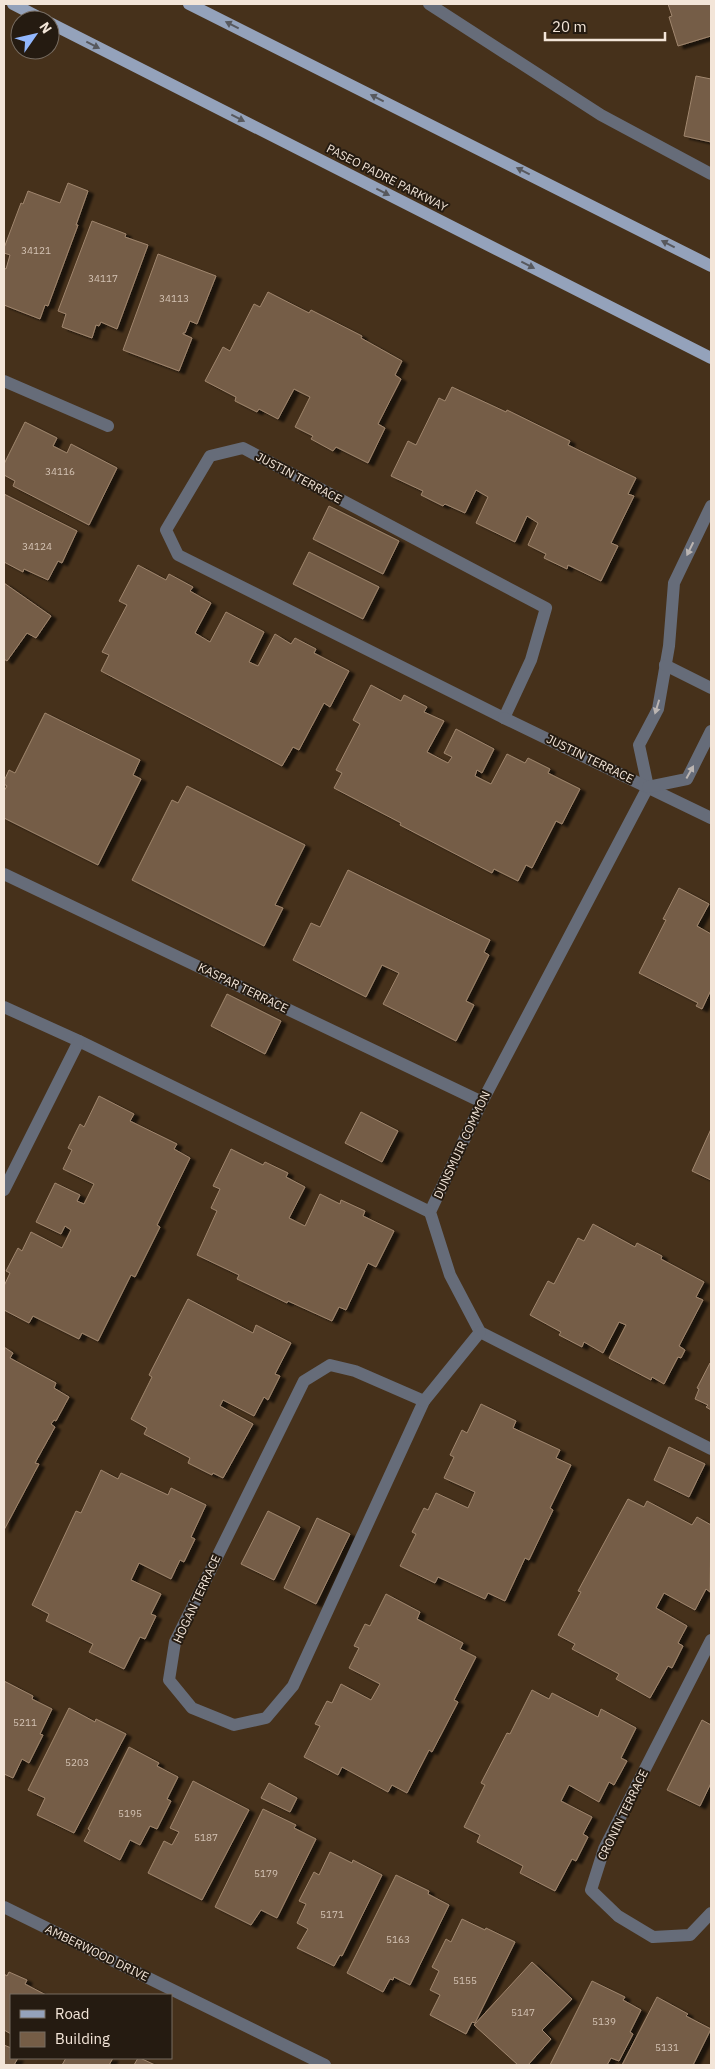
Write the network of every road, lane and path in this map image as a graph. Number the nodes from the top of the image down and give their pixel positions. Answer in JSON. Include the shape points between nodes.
{"nodes":[{"id":1,"x":13,"y":4,"type":"edge"},
{"id":2,"x":190,"y":4,"type":"edge"},
{"id":3,"x":429,"y":4,"type":"edge"},
{"id":4,"x":25,"y":10,"type":"edge"},
{"id":5,"x":60,"y":28,"type":"edge"},
{"id":6,"x":711,"y":174,"type":"edge"},
{"id":7,"x":711,"y":266,"type":"edge"},
{"id":8,"x":711,"y":358,"type":"edge"},
{"id":9,"x":4,"y":381,"type":"edge"},
{"id":10,"x":108,"y":426,"type":"dead end"},
{"id":11,"x":711,"y":506,"type":"edge"},
{"id":12,"x":665,"y":665,"type":"junction"},
{"id":13,"x":711,"y":688,"type":"edge"},
{"id":14,"x":504,"y":718,"type":"junction"},
{"id":15,"x":711,"y":730,"type":"edge"},
{"id":16,"x":648,"y":787,"type":"junction"},
{"id":17,"x":711,"y":818,"type":"edge"},
{"id":18,"x":4,"y":874,"type":"edge"},
{"id":19,"x":4,"y":1007,"type":"edge"},
{"id":20,"x":78,"y":1041,"type":"junction"},
{"id":21,"x":482,"y":1102,"type":"junction"},
{"id":22,"x":4,"y":1190,"type":"edge"},
{"id":23,"x":430,"y":1212,"type":"junction"},
{"id":24,"x":480,"y":1332,"type":"junction"},
{"id":25,"x":424,"y":1401,"type":"junction"},
{"id":26,"x":711,"y":1449,"type":"edge"},
{"id":27,"x":711,"y":1640,"type":"edge"},
{"id":28,"x":4,"y":1907,"type":"edge"},
{"id":29,"x":711,"y":1913,"type":"edge"},
{"id":30,"x":325,"y":2065,"type":"edge"}],
"edges":[{"from":1,"to":4,"type":"main road"},
{"from":7,"to":2,"type":"main road","one_way":true},
{"from":3,"to":6,"type":"street","via":[[602,115]]},
{"from":5,"to":8,"type":"main road","name":"PASEO PADRE PARKWAY","one_way":true},
{"from":9,"to":10,"type":"street"},
{"from":11,"to":12,"type":"street","one_way":true,"via":[[674,582]]},
{"from":12,"to":13,"type":"street"},
{"from":12,"to":16,"type":"street","one_way":true,"via":[[658,709],[639,745]]},
{"from":14,"to":14,"type":"street","name":"JUSTIN TERRACE","via":[[531,660],[546,608],[243,448],[210,456],[166,530],[178,555]]},
{"from":14,"to":16,"type":"street","name":"JUSTIN TERRACE"},
{"from":16,"to":15,"type":"street","one_way":true,"via":[[687,779]]},
{"from":16,"to":17,"type":"street","name":"JUSTIN TERRACE"},
{"from":16,"to":21,"type":"street","name":"DUNSMUIR COMMON"},
{"from":18,"to":21,"type":"street","name":"KASPAR TERRACE"},
{"from":19,"to":20,"type":"street"},
{"from":20,"to":22,"type":"street"},
{"from":20,"to":23,"type":"street"},
{"from":21,"to":23,"type":"street","name":"DUNSMUIR COMMON"},
{"from":23,"to":24,"type":"street","name":"DUNSMUIR COMMON","via":[[450,1275]]},
{"from":24,"to":25,"type":"street","name":"HOGAN TERRACE"},
{"from":24,"to":26,"type":"street"},
{"from":25,"to":25,"type":"street","name":"HOGAN TERRACE","via":[[293,1686],[266,1718],[234,1725],[192,1708],[169,1680],[175,1642],[304,1381],[330,1365],[355,1371]]},
{"from":27,"to":29,"type":"street","name":"CRONIN TERRACE","via":[[604,1849],[591,1890],[618,1916],[653,1937],[690,1934]]},
{"from":28,"to":30,"type":"street","name":"AMBERWOOD DRIVE"}]}
